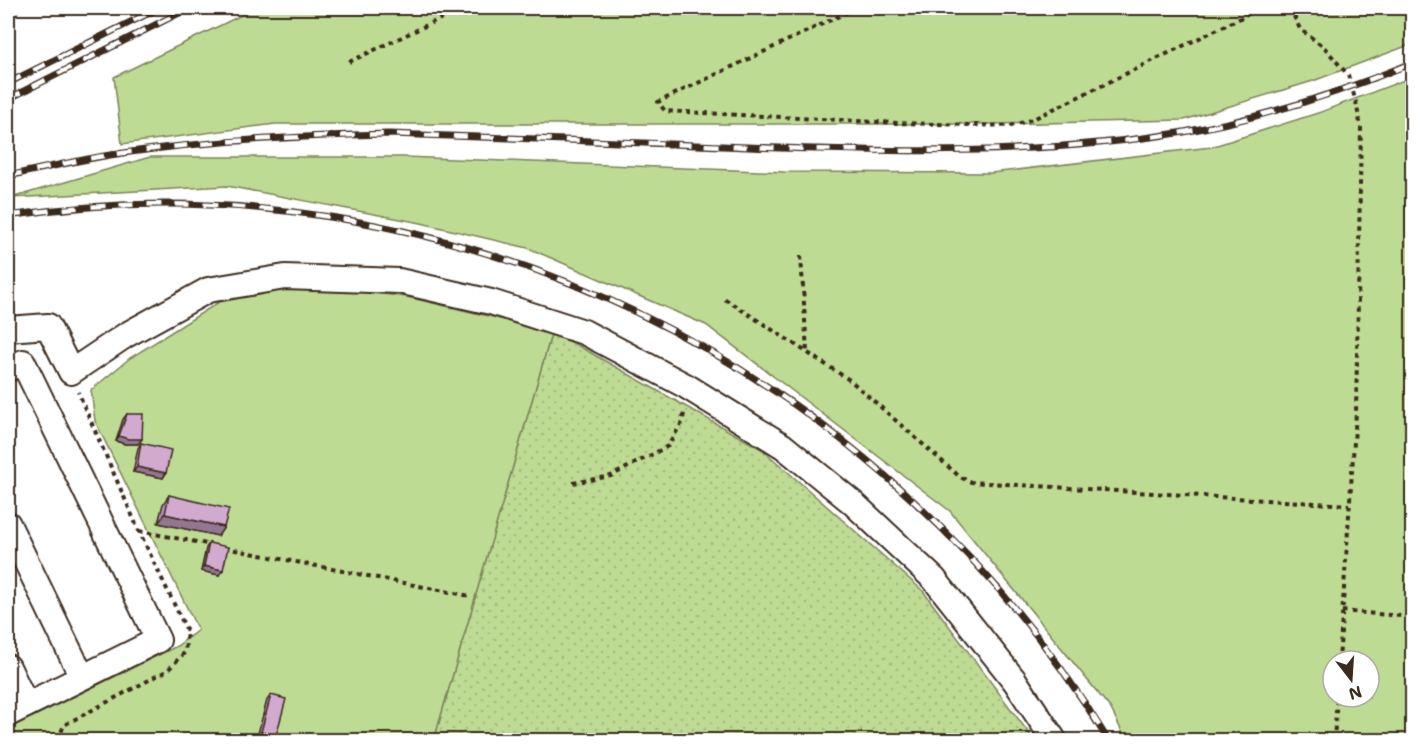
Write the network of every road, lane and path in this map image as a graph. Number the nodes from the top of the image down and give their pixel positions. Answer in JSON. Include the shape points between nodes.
{"nodes":[{"id":1,"x":463,"y":8,"type":"edge"},
{"id":2,"x":856,"y":8,"type":"edge"},
{"id":3,"x":1261,"y":8,"type":"edge"},
{"id":4,"x":1290,"y":8,"type":"edge"},
{"id":5,"x":349,"y":63,"type":"dead end"},
{"id":6,"x":801,"y":256,"type":"dead end"},
{"id":7,"x":725,"y":299,"type":"dead end"},
{"id":8,"x":8,"y":329,"type":"edge"},
{"id":9,"x":807,"y":352,"type":"junction"},
{"id":10,"x":8,"y":369,"type":"edge"},
{"id":11,"x":686,"y":386,"type":"junction"},
{"id":12,"x":573,"y":483,"type":"dead end"},
{"id":13,"x":1349,"y":505,"type":"junction"},
{"id":14,"x":8,"y":524,"type":"edge"},
{"id":15,"x":139,"y":531,"type":"dead end"},
{"id":16,"x":470,"y":596,"type":"dead end"},
{"id":17,"x":1342,"y":611,"type":"junction"},
{"id":18,"x":1413,"y":616,"type":"edge"},
{"id":19,"x":1340,"y":649,"type":"edge"},
{"id":20,"x":8,"y":667,"type":"edge"},
{"id":21,"x":82,"y":678,"type":"junction"},
{"id":22,"x":1336,"y":709,"type":"edge"},
{"id":23,"x":17,"y":710,"type":"edge"},
{"id":24,"x":1054,"y":741,"type":"edge"},
{"id":25,"x":1334,"y":741,"type":"edge"}],
"edges":[{"from":1,"to":5,"type":"path"},
{"from":2,"to":3,"type":"path","via":[[658,102],[664,111],[750,117],[1011,126],[1033,119]]},
{"from":4,"to":13,"type":"path","via":[[1300,29],[1325,48],[1348,75],[1361,128],[1356,413]]},
{"from":6,"to":9,"type":"path"},
{"from":7,"to":9,"type":"path"},
{"from":8,"to":11,"type":"lane","via":[[48,327],[71,372],[126,335],[208,290],[285,277],[399,281],[491,302],[584,332]]},
{"from":9,"to":13,"type":"path","via":[[851,381],[960,477],[971,482]]},
{"from":10,"to":21,"type":"lane","via":[[23,362],[158,640]]},
{"from":11,"to":12,"type":"path","via":[[683,421],[668,446],[610,476]]},
{"from":11,"to":24,"type":"lane","via":[[783,446],[853,503],[934,579],[1015,681]]},
{"from":13,"to":17,"type":"path"},
{"from":14,"to":21,"type":"lane"},
{"from":15,"to":16,"type":"path"},
{"from":17,"to":18,"type":"path"},
{"from":17,"to":19,"type":"path"},
{"from":20,"to":23,"type":"lane"},
{"from":21,"to":23,"type":"lane"},
{"from":22,"to":25,"type":"path"}]}
